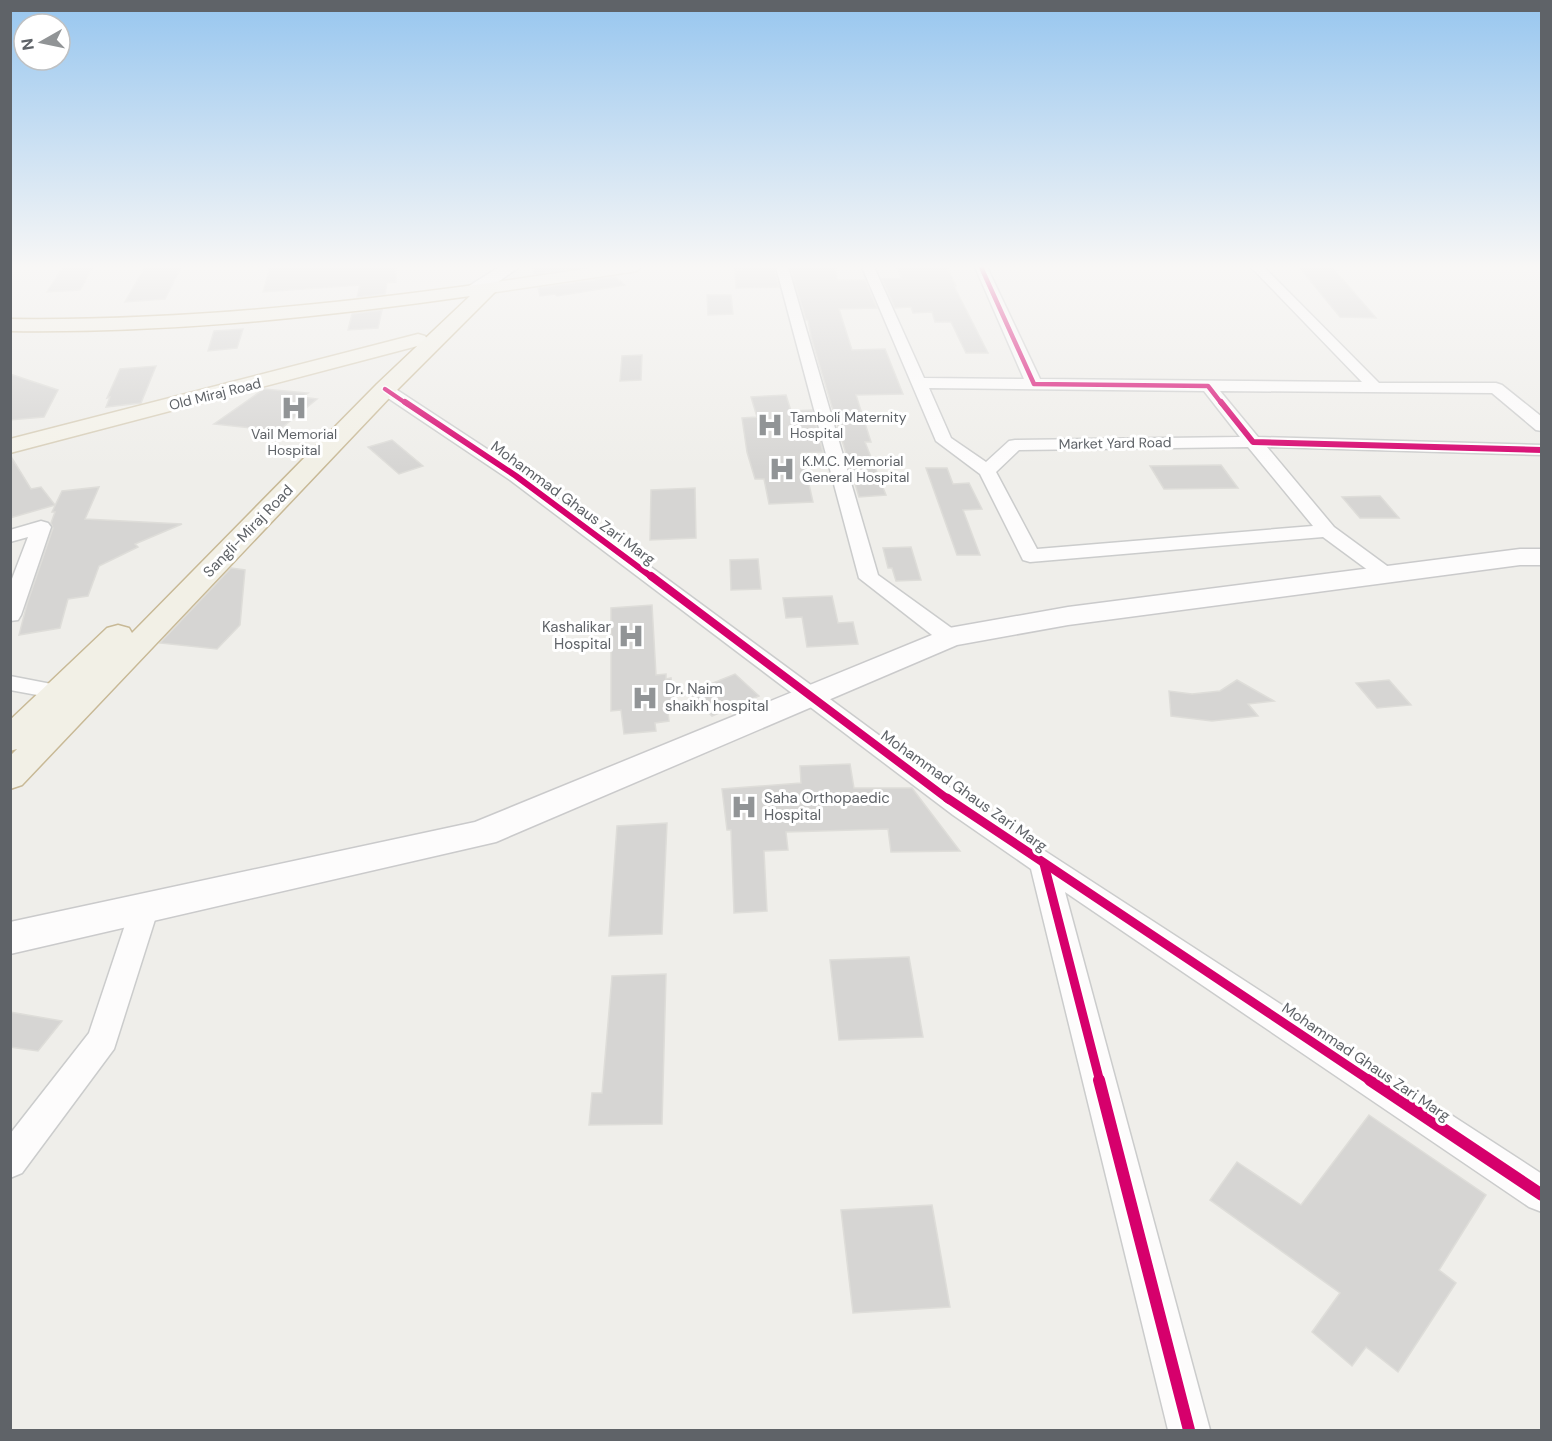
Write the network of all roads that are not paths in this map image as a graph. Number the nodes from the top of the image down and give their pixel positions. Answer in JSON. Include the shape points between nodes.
{"nodes":[{"id":1,"x":425,"y":334,"type":"edge"},
{"id":2,"x":438,"y":334,"type":"edge"},
{"id":3,"x":801,"y":334,"type":"edge"},
{"id":4,"x":897,"y":334,"type":"edge"},
{"id":5,"x":1011,"y":334,"type":"edge"},
{"id":6,"x":1324,"y":334,"type":"edge"},
{"id":7,"x":418,"y":340,"type":"junction"},
{"id":8,"x":919,"y":383,"type":"junction"},
{"id":9,"x":1034,"y":384,"type":"junction"},
{"id":10,"x":1208,"y":386,"type":"junction"},
{"id":11,"x":1376,"y":387,"type":"junction"},
{"id":12,"x":385,"y":389,"type":"junction"},
{"id":13,"x":1542,"y":426,"type":"edge"},
{"id":14,"x":1253,"y":442,"type":"junction"},
{"id":15,"x":10,"y":446,"type":"edge"},
{"id":16,"x":1542,"y":450,"type":"edge"},
{"id":17,"x":987,"y":471,"type":"junction"},
{"id":18,"x":1327,"y":531,"type":"junction"},
{"id":19,"x":10,"y":536,"type":"edge"},
{"id":20,"x":1542,"y":557,"type":"edge"},
{"id":21,"x":1387,"y":575,"type":"junction"},
{"id":22,"x":10,"y":615,"type":"edge"},
{"id":23,"x":949,"y":637,"type":"junction"},
{"id":24,"x":10,"y":683,"type":"edge"},
{"id":25,"x":59,"y":692,"type":"junction"},
{"id":26,"x":810,"y":696,"type":"junction"},
{"id":27,"x":10,"y":740,"type":"edge"},
{"id":28,"x":10,"y":777,"type":"edge"},
{"id":29,"x":1044,"y":864,"type":"junction"},
{"id":30,"x":145,"y":907,"type":"junction"},
{"id":31,"x":10,"y":938,"type":"edge"},
{"id":32,"x":10,"y":1162,"type":"edge"},
{"id":33,"x":1542,"y":1195,"type":"edge"},
{"id":34,"x":1189,"y":1431,"type":"edge"}],
"edges":[{"from":1,"to":7,"type":"highway","name":"Sangli-Miraj Road"},
{"from":2,"to":12,"type":"highway","name":"Sangli-Miraj Road"},
{"from":3,"to":23,"type":"street","via":[[870,578]]},
{"from":4,"to":8,"type":"street"},
{"from":5,"to":9,"type":"street"},
{"from":6,"to":11,"type":"street"},
{"from":7,"to":15,"type":"main road","name":"Old Miraj Road"},
{"from":7,"to":25,"type":"highway","name":"Sangli-Miraj Road"},
{"from":8,"to":9,"type":"street"},
{"from":8,"to":17,"type":"street","via":[[944,441]]},
{"from":9,"to":10,"type":"street"},
{"from":10,"to":11,"type":"street"},
{"from":10,"to":14,"type":"street"},
{"from":11,"to":13,"type":"street","via":[[1496,388]]},
{"from":12,"to":26,"type":"street","name":"Mohammad Ghaus Zari Marg","via":[[516,476]]},
{"from":12,"to":28,"type":"highway","name":"Sangli-Miraj Road"},
{"from":14,"to":16,"type":"street","name":"Market Yard Road"},
{"from":14,"to":17,"type":"street","name":"Market Yard Road","via":[[1015,445]]},
{"from":14,"to":18,"type":"street"},
{"from":17,"to":18,"type":"street","via":[[1030,556]]},
{"from":18,"to":21,"type":"street"},
{"from":19,"to":22,"type":"street","via":[[42,527]]},
{"from":20,"to":21,"type":"main road"},
{"from":21,"to":23,"type":"main road","via":[[1068,616]]},
{"from":23,"to":26,"type":"main road"},
{"from":24,"to":25,"type":"street"},
{"from":25,"to":27,"type":"highway","name":"Sangli-Miraj Road"},
{"from":26,"to":29,"type":"street","name":"Mohammad Ghaus Zari Marg","via":[[962,809]]},
{"from":26,"to":30,"type":"main road","via":[[483,833]]},
{"from":29,"to":33,"type":"street","name":"Mohammad Ghaus Zari Marg"},
{"from":29,"to":34,"type":"street"},
{"from":30,"to":31,"type":"main road"},
{"from":30,"to":32,"type":"street","via":[[104,1039]]}]}
